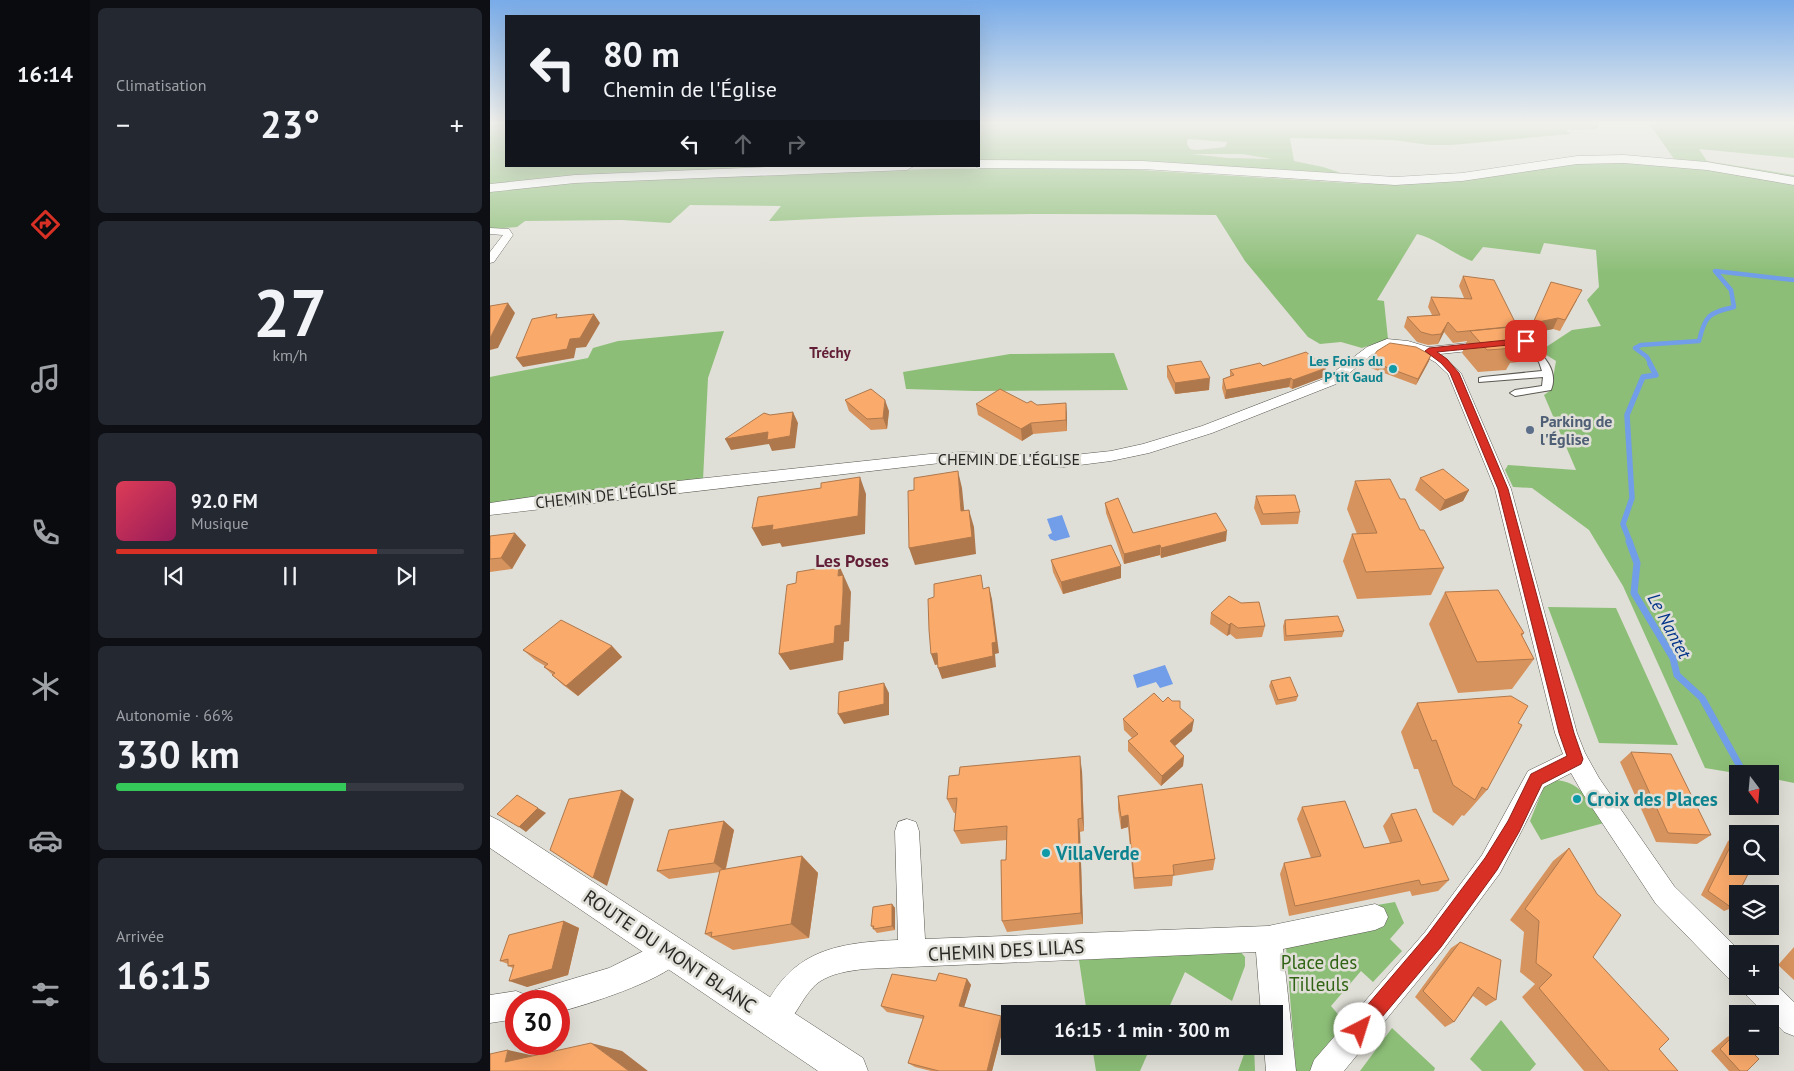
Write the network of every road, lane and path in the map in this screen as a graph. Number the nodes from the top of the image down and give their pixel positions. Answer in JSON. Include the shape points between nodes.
{"nodes":[{"id":1,"x":729,"y":173,"type":"edge"},
{"id":2,"x":1269,"y":173,"type":"edge"},
{"id":3,"x":1489,"y":173,"type":"edge"},
{"id":4,"x":1747,"y":173,"type":"edge"},
{"id":5,"x":1794,"y":181,"type":"edge"},
{"id":6,"x":490,"y":188,"type":"edge"},
{"id":7,"x":490,"y":231,"type":"edge"},
{"id":8,"x":490,"y":260,"type":"edge"},
{"id":9,"x":1517,"y":342,"type":"joint"},
{"id":10,"x":1429,"y":351,"type":"junction"},
{"id":11,"x":1548,"y":373,"type":"junction"},
{"id":12,"x":1483,"y":380,"type":"dead end"},
{"id":13,"x":1515,"y":393,"type":"dead end"},
{"id":14,"x":490,"y":509,"type":"edge"},
{"id":15,"x":1576,"y":759,"type":"junction"},
{"id":16,"x":490,"y":831,"type":"edge"},
{"id":17,"x":907,"y":831,"type":"dead end"},
{"id":18,"x":1376,"y":917,"type":"dead end"},
{"id":19,"x":1268,"y":939,"type":"junction"},
{"id":20,"x":672,"y":951,"type":"junction"},
{"id":21,"x":912,"y":954,"type":"junction"},
{"id":22,"x":1729,"y":959,"type":"edge"},
{"id":23,"x":570,"y":993,"type":"edge"},
{"id":24,"x":1766,"y":995,"type":"edge"},
{"id":25,"x":505,"y":1006,"type":"edge"},
{"id":26,"x":490,"y":1008,"type":"edge"},
{"id":27,"x":772,"y":1020,"type":"junction"},
{"id":28,"x":1794,"y":1022,"type":"edge"},
{"id":29,"x":850,"y":1071,"type":"edge"},
{"id":30,"x":1281,"y":1071,"type":"edge"},
{"id":31,"x":1325,"y":1071,"type":"edge"}],
"edges":[{"from":1,"to":6,"type":"main road","via":[[575,179]]},
{"from":2,"to":3,"type":"main road","via":[[1396,181]]},
{"from":4,"to":5,"type":"main road"},
{"from":7,"to":8,"type":"street","via":[[505,231],[508,235]]},
{"from":9,"to":10,"type":"street"},
{"from":9,"to":11,"type":"street","via":[[1543,361]]},
{"from":10,"to":14,"type":"street","name":"CHEMIN DE L'ÉGLISE","via":[[1398,344],[1380,345],[1348,372],[1331,381],[1208,430],[1110,456],[1047,462],[930,458]]},
{"from":10,"to":15,"type":"street","name":"CHEMIN DE L'ÉGLISE","via":[[1454,373],[1503,489],[1566,733]]},
{"from":11,"to":12,"type":"street"},
{"from":11,"to":13,"type":"street","via":[[1548,388]]},
{"from":15,"to":22,"type":"street","name":"CHEMIN DE L'ÉGLISE","via":[[1665,895]]},
{"from":15,"to":31,"type":"street","via":[[1536,779],[1491,864],[1434,941]]},
{"from":16,"to":20,"type":"street","name":"ROUTE DU MONT BLANC"},
{"from":17,"to":21,"type":"street"},
{"from":18,"to":19,"type":"street","name":"CHEMIN DES LILAS"},
{"from":19,"to":21,"type":"street","name":"CHEMIN DES LILAS"},
{"from":19,"to":30,"type":"street"},
{"from":20,"to":23,"type":"street","via":[[635,973]]},
{"from":20,"to":27,"type":"street","name":"ROUTE DU MONT BLANC"},
{"from":21,"to":27,"type":"street","name":"CHEMIN DES LILAS","via":[[864,955],[824,963],[812,969],[794,986]]},
{"from":24,"to":28,"type":"street"},
{"from":25,"to":26,"type":"street"},
{"from":27,"to":29,"type":"street","name":"ROUTE DU MONT BLANC"}]}
